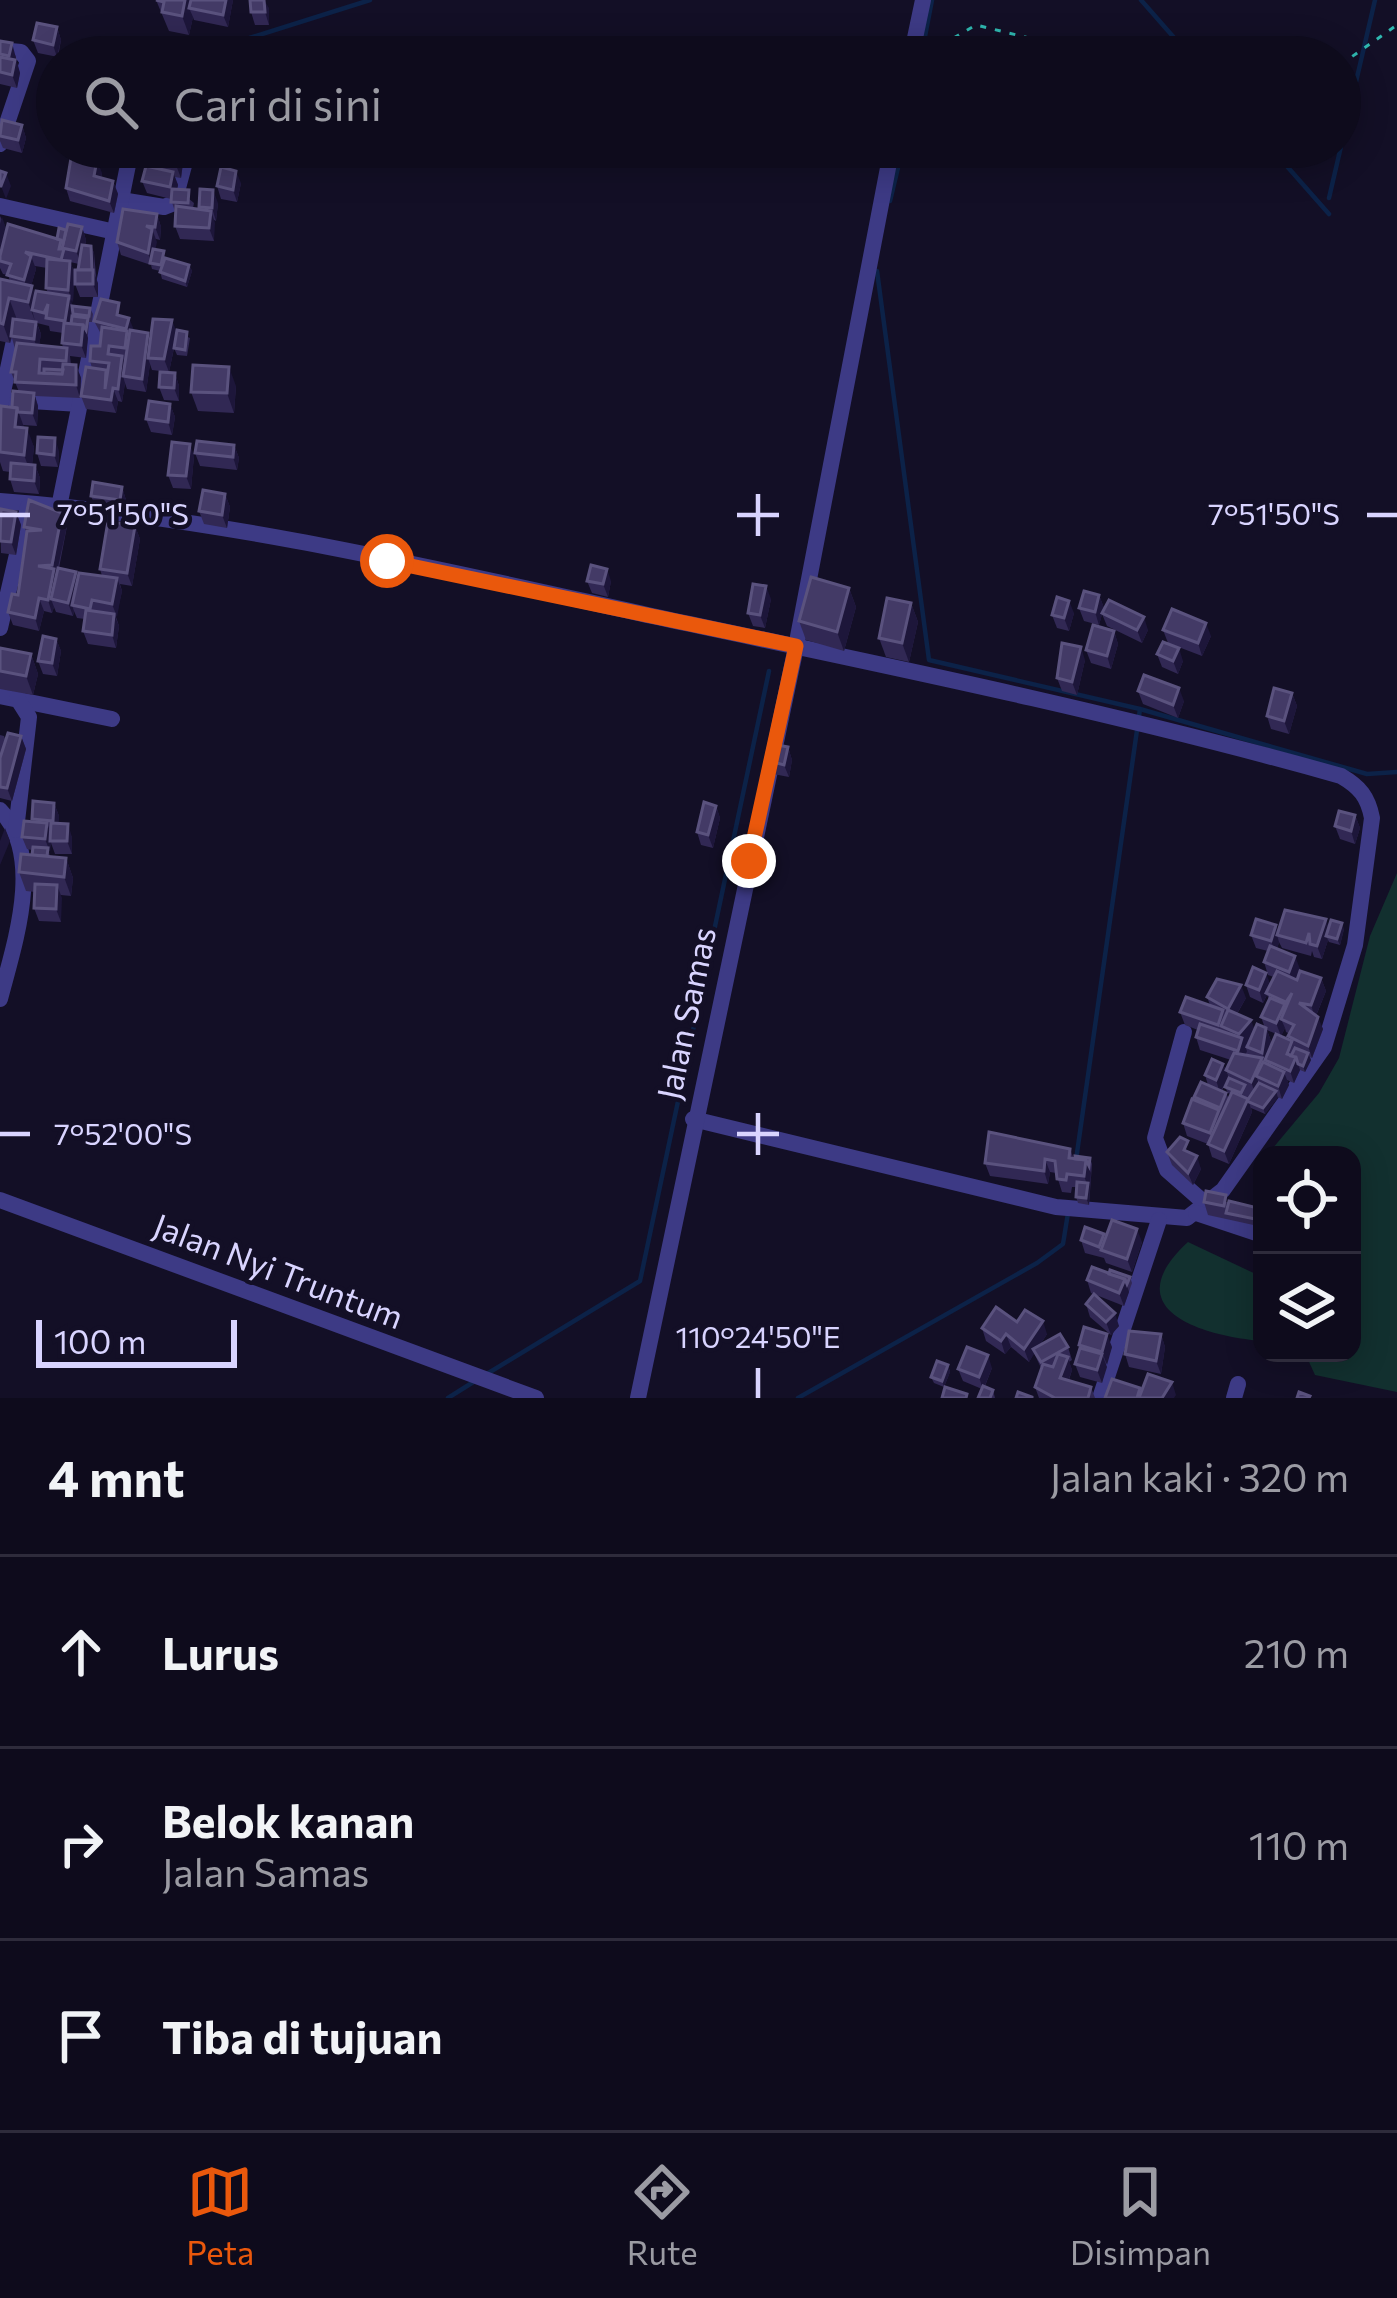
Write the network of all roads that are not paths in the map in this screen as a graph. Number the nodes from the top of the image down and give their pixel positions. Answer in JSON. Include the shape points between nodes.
{"nodes":[{"id":1,"x":923,"y":0,"type":"edge"},
{"id":2,"x":915,"y":36,"type":"edge"},
{"id":3,"x":0,"y":50,"type":"edge"},
{"id":4,"x":0,"y":144,"type":"edge"},
{"id":5,"x":127,"y":168,"type":"edge"},
{"id":6,"x":183,"y":168,"type":"edge"},
{"id":7,"x":888,"y":168,"type":"edge"},
{"id":8,"x":121,"y":200,"type":"junction"},
{"id":9,"x":0,"y":206,"type":"edge"},
{"id":10,"x":115,"y":232,"type":"junction"},
{"id":11,"x":18,"y":321,"type":"edge"},
{"id":12,"x":11,"y":351,"type":"junction"},
{"id":13,"x":31,"y":354,"type":"edge"},
{"id":14,"x":1,"y":402,"type":"edge"},
{"id":15,"x":80,"y":404,"type":"junction"},
{"id":16,"x":0,"y":501,"type":"edge"},
{"id":17,"x":29,"y":503,"type":"junction"},
{"id":18,"x":59,"y":507,"type":"junction"},
{"id":19,"x":0,"y":628,"type":"edge"},
{"id":20,"x":796,"y":646,"type":"junction"},
{"id":21,"x":8,"y":697,"type":"edge"},
{"id":22,"x":112,"y":719,"type":"dead end"},
{"id":23,"x":0,"y":810,"type":"edge"},
{"id":24,"x":16,"y":831,"type":"junction"},
{"id":25,"x":0,"y":999,"type":"edge"},
{"id":26,"x":1184,"y":1032,"type":"dead end"},
{"id":27,"x":693,"y":1119,"type":"junction"},
{"id":28,"x":0,"y":1200,"type":"edge"},
{"id":29,"x":1202,"y":1210,"type":"junction"},
{"id":30,"x":1159,"y":1220,"type":"junction"},
{"id":31,"x":1253,"y":1231,"type":"edge"},
{"id":32,"x":536,"y":1398,"type":"edge"},
{"id":33,"x":638,"y":1398,"type":"edge"},
{"id":34,"x":1100,"y":1398,"type":"edge"}],
"edges":[{"from":1,"to":2,"type":"street"},
{"from":3,"to":4,"type":"street","via":[[21,52],[28,69]]},
{"from":5,"to":8,"type":"street"},
{"from":6,"to":8,"type":"street","via":[[174,203]]},
{"from":7,"to":20,"type":"street","name":"Jalan Samas"},
{"from":8,"to":10,"type":"street"},
{"from":9,"to":10,"type":"street"},
{"from":10,"to":15,"type":"street","via":[[79,360]]},
{"from":11,"to":12,"type":"street"},
{"from":12,"to":13,"type":"street"},
{"from":12,"to":14,"type":"street"},
{"from":14,"to":15,"type":"street"},
{"from":15,"to":18,"type":"street"},
{"from":16,"to":17,"type":"street"},
{"from":17,"to":18,"type":"street"},
{"from":17,"to":19,"type":"street"},
{"from":18,"to":20,"type":"street","via":[[425,568]]},
{"from":20,"to":27,"type":"street","name":"Jalan Samas"},
{"from":20,"to":29,"type":"street","via":[[1126,716],[1358,785],[1372,818],[1355,945],[1324,1047]]},
{"from":21,"to":22,"type":"street"},
{"from":21,"to":24,"type":"street","via":[[29,717]]},
{"from":23,"to":24,"type":"street"},
{"from":24,"to":25,"type":"street","via":[[18,929]]},
{"from":26,"to":29,"type":"street","via":[[1155,1138],[1167,1169]]},
{"from":27,"to":30,"type":"street","via":[[1056,1207]]},
{"from":27,"to":33,"type":"street","name":"Jalan Samas"},
{"from":28,"to":32,"type":"street","name":"Jalan Nyi Truntum"},
{"from":29,"to":30,"type":"street"},
{"from":29,"to":31,"type":"street"},
{"from":30,"to":34,"type":"street"}]}
